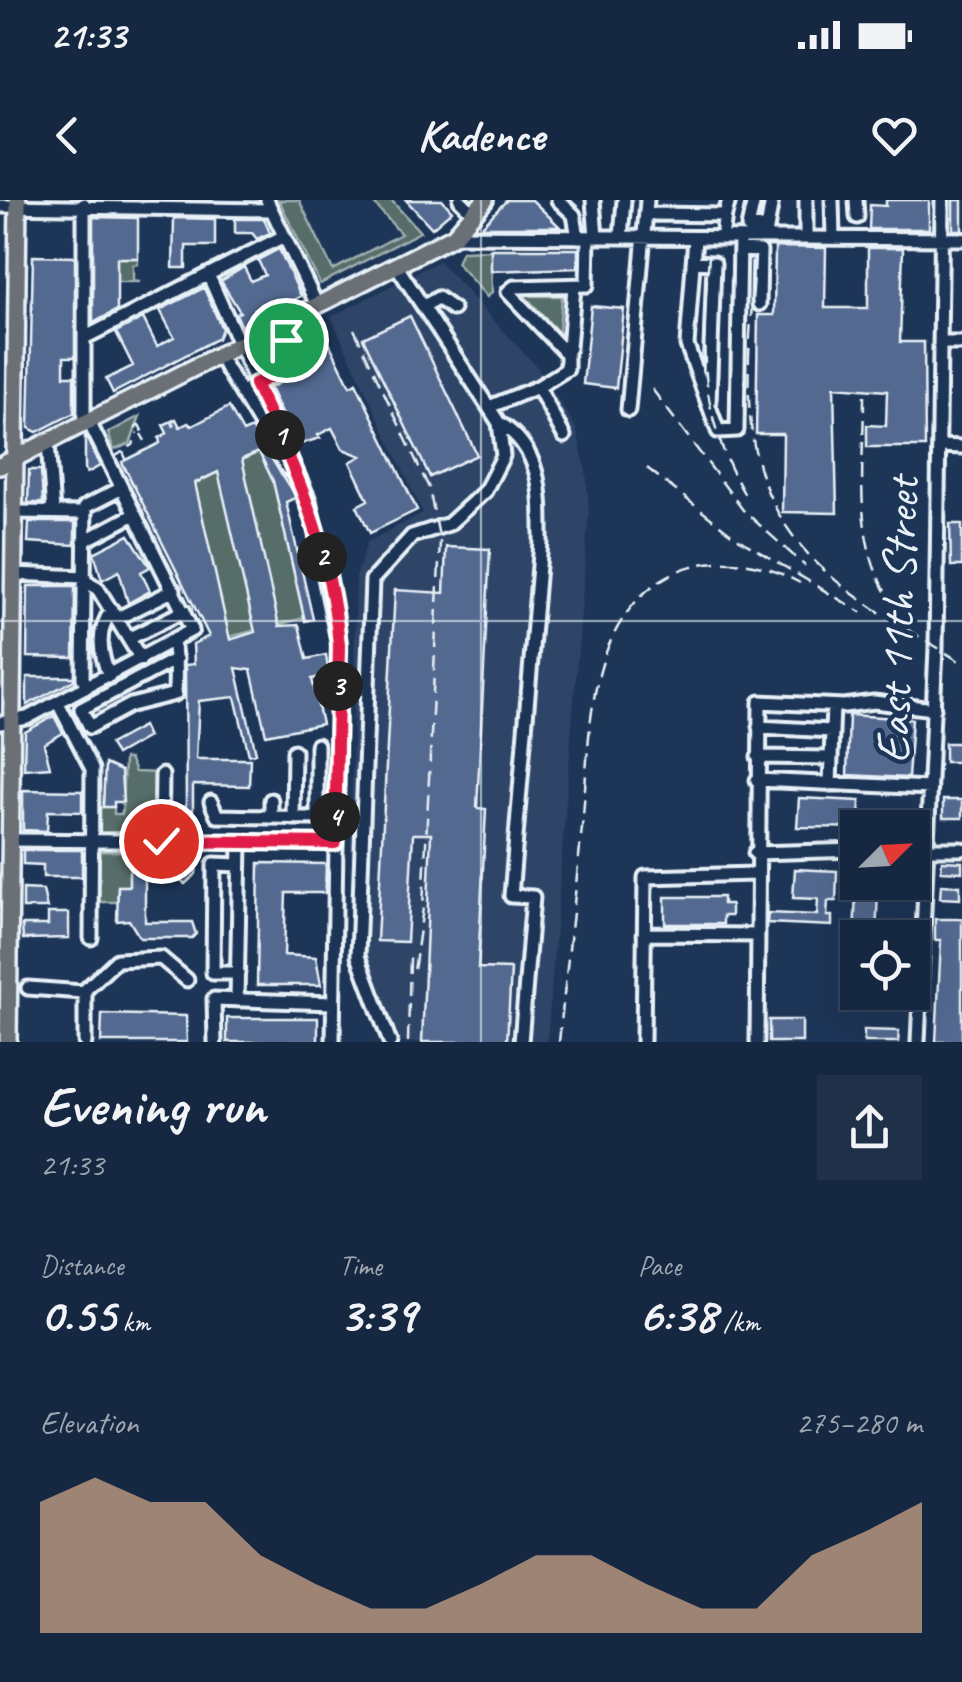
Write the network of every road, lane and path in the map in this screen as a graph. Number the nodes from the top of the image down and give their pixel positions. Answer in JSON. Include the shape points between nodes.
{"nodes":[{"id":1,"x":460,"y":200,"type":"edge"},
{"id":2,"x":485,"y":200,"type":"edge"},
{"id":3,"x":558,"y":200,"type":"edge"},
{"id":4,"x":593,"y":200,"type":"edge"},
{"id":5,"x":624,"y":200,"type":"edge"},
{"id":6,"x":729,"y":200,"type":"edge"},
{"id":7,"x":754,"y":200,"type":"edge"},
{"id":8,"x":772,"y":200,"type":"edge"},
{"id":9,"x":806,"y":200,"type":"edge"},
{"id":10,"x":832,"y":200,"type":"edge"},
{"id":11,"x":856,"y":200,"type":"edge"},
{"id":12,"x":942,"y":200,"type":"edge"},
{"id":13,"x":18,"y":203,"type":"edge"},
{"id":14,"x":84,"y":204,"type":"edge"},
{"id":15,"x":269,"y":205,"type":"edge"},
{"id":16,"x":0,"y":206,"type":"edge"},
{"id":17,"x":647,"y":206,"type":"edge"},
{"id":18,"x":473,"y":214,"type":"junction"},
{"id":19,"x":857,"y":217,"type":"dead end"},
{"id":20,"x":724,"y":225,"type":"junction"},
{"id":21,"x":766,"y":233,"type":"junction"},
{"id":22,"x":284,"y":236,"type":"junction"},
{"id":23,"x":454,"y":236,"type":"junction"},
{"id":24,"x":587,"y":237,"type":"junction"},
{"id":25,"x":621,"y":237,"type":"junction"},
{"id":26,"x":645,"y":238,"type":"junction"},
{"id":27,"x":695,"y":238,"type":"junction"},
{"id":28,"x":806,"y":238,"type":"junction"},
{"id":29,"x":834,"y":238,"type":"junction"},
{"id":30,"x":941,"y":239,"type":"junction"},
{"id":31,"x":962,"y":239,"type":"edge"},
{"id":32,"x":740,"y":244,"type":"junction"},
{"id":33,"x":693,"y":262,"type":"junction"},
{"id":34,"x":396,"y":265,"type":"junction"},
{"id":35,"x":211,"y":281,"type":"dead end"},
{"id":36,"x":574,"y":287,"type":"junction"},
{"id":37,"x":759,"y":304,"type":"dead end"},
{"id":38,"x":317,"y":305,"type":"junction"},
{"id":39,"x":424,"y":306,"type":"junction"},
{"id":40,"x":453,"y":309,"type":"dead end"},
{"id":41,"x":279,"y":325,"type":"junction"},
{"id":42,"x":84,"y":338,"type":"junction"},
{"id":43,"x":9,"y":340,"type":"edge"},
{"id":44,"x":940,"y":343,"type":"junction"},
{"id":45,"x":962,"y":343,"type":"edge"},
{"id":46,"x":238,"y":346,"type":"junction"},
{"id":47,"x":567,"y":350,"type":"junction"},
{"id":48,"x":219,"y":356,"type":"junction"},
{"id":49,"x":260,"y":382,"type":"junction"},
{"id":50,"x":538,"y":387,"type":"junction"},
{"id":51,"x":240,"y":392,"type":"junction"},
{"id":52,"x":489,"y":407,"type":"junction"},
{"id":53,"x":628,"y":410,"type":"dead end"},
{"id":54,"x":710,"y":411,"type":"junction"},
{"id":55,"x":86,"y":423,"type":"junction"},
{"id":56,"x":499,"y":423,"type":"junction"},
{"id":57,"x":564,"y":436,"type":"dead end"},
{"id":58,"x":48,"y":442,"type":"junction"},
{"id":59,"x":285,"y":443,"type":"junction"},
{"id":60,"x":939,"y":446,"type":"junction"},
{"id":61,"x":962,"y":447,"type":"edge"},
{"id":62,"x":149,"y":448,"type":"dead end"},
{"id":63,"x":123,"y":452,"type":"junction"},
{"id":64,"x":117,"y":455,"type":"dead end"},
{"id":65,"x":5,"y":461,"type":"edge"},
{"id":66,"x":122,"y":488,"type":"junction"},
{"id":67,"x":137,"y":492,"type":"dead end"},
{"id":68,"x":16,"y":512,"type":"junction"},
{"id":69,"x":53,"y":512,"type":"junction"},
{"id":70,"x":85,"y":512,"type":"junction"},
{"id":71,"x":135,"y":514,"type":"junction"},
{"id":72,"x":84,"y":541,"type":"junction"},
{"id":73,"x":14,"y":574,"type":"junction"},
{"id":74,"x":84,"y":579,"type":"junction"},
{"id":75,"x":174,"y":590,"type":"junction"},
{"id":76,"x":184,"y":610,"type":"junction"},
{"id":77,"x":115,"y":614,"type":"junction"},
{"id":78,"x":130,"y":638,"type":"junction"},
{"id":79,"x":172,"y":642,"type":"junction"},
{"id":80,"x":7,"y":645,"type":"edge"},
{"id":81,"x":141,"y":659,"type":"junction"},
{"id":82,"x":176,"y":660,"type":"junction"},
{"id":83,"x":109,"y":676,"type":"junction"},
{"id":84,"x":87,"y":687,"type":"junction"},
{"id":85,"x":58,"y":702,"type":"junction"},
{"id":86,"x":833,"y":706,"type":"junction"},
{"id":87,"x":934,"y":709,"type":"junction"},
{"id":88,"x":6,"y":723,"type":"edge"},
{"id":89,"x":759,"y":728,"type":"junction"},
{"id":90,"x":832,"y":731,"type":"junction"},
{"id":91,"x":317,"y":746,"type":"dead end"},
{"id":92,"x":294,"y":751,"type":"dead end"},
{"id":93,"x":758,"y":757,"type":"junction"},
{"id":94,"x":831,"y":758,"type":"junction"},
{"id":95,"x":162,"y":774,"type":"dead end"},
{"id":96,"x":757,"y":780,"type":"junction"},
{"id":97,"x":830,"y":784,"type":"junction"},
{"id":98,"x":930,"y":788,"type":"junction"},
{"id":99,"x":271,"y":800,"type":"dead end"},
{"id":100,"x":210,"y":802,"type":"dead end"},
{"id":101,"x":929,"y":810,"type":"edge"},
{"id":102,"x":271,"y":817,"type":"junction"},
{"id":103,"x":293,"y":818,"type":"junction"},
{"id":104,"x":10,"y":840,"type":"junction"},
{"id":105,"x":92,"y":840,"type":"junction"},
{"id":106,"x":161,"y":841,"type":"junction"},
{"id":107,"x":240,"y":843,"type":"junction"},
{"id":108,"x":335,"y":843,"type":"junction"},
{"id":109,"x":930,"y":849,"type":"edge"},
{"id":110,"x":962,"y":849,"type":"edge"},
{"id":111,"x":840,"y":851,"type":"edge"},
{"id":112,"x":755,"y":853,"type":"junction"},
{"id":113,"x":239,"y":865,"type":"junction"},
{"id":114,"x":755,"y":874,"type":"junction"},
{"id":115,"x":925,"y":900,"type":"edge"},
{"id":116,"x":5,"y":911,"type":"edge"},
{"id":117,"x":644,"y":934,"type":"junction"},
{"id":118,"x":756,"y":935,"type":"junction"},
{"id":119,"x":91,"y":938,"type":"dead end"},
{"id":120,"x":238,"y":973,"type":"junction"},
{"id":121,"x":187,"y":980,"type":"dead end"},
{"id":122,"x":28,"y":988,"type":"dead end"},
{"id":123,"x":85,"y":991,"type":"junction"},
{"id":124,"x":237,"y":1000,"type":"junction"},
{"id":125,"x":333,"y":1003,"type":"junction"},
{"id":126,"x":8,"y":1042,"type":"edge"},
{"id":127,"x":85,"y":1042,"type":"edge"},
{"id":128,"x":215,"y":1042,"type":"edge"},
{"id":129,"x":333,"y":1042,"type":"edge"},
{"id":130,"x":390,"y":1042,"type":"edge"},
{"id":131,"x":521,"y":1042,"type":"edge"},
{"id":132,"x":643,"y":1042,"type":"edge"},
{"id":133,"x":756,"y":1042,"type":"edge"},
{"id":134,"x":918,"y":1042,"type":"edge"}],
"edges":[{"from":1,"to":18,"type":"street"},
{"from":2,"to":18,"type":"main road"},
{"from":3,"to":24,"type":"street"},
{"from":4,"to":24,"type":"street"},
{"from":5,"to":25,"type":"street"},
{"from":6,"to":20,"type":"street"},
{"from":7,"to":21,"type":"street","via":[[748,227]]},
{"from":8,"to":21,"type":"street"},
{"from":9,"to":28,"type":"street"},
{"from":10,"to":29,"type":"street"},
{"from":11,"to":19,"type":"street"},
{"from":12,"to":30,"type":"street","name":"East 11th Street"},
{"from":13,"to":14,"type":"street"},
{"from":13,"to":16,"type":"street"},
{"from":13,"to":43,"type":"main road"},
{"from":14,"to":15,"type":"street"},
{"from":14,"to":42,"type":"street"},
{"from":15,"to":22,"type":"street"},
{"from":17,"to":20,"type":"street"},
{"from":17,"to":26,"type":"street"},
{"from":18,"to":23,"type":"main road"},
{"from":20,"to":27,"type":"street"},
{"from":20,"to":32,"type":"street"},
{"from":21,"to":28,"type":"street"},
{"from":21,"to":32,"type":"street"},
{"from":22,"to":38,"type":"street"},
{"from":22,"to":42,"type":"street"},
{"from":23,"to":24,"type":"street"},
{"from":23,"to":34,"type":"main road"},
{"from":24,"to":25,"type":"street"},
{"from":24,"to":36,"type":"street","via":[[590,283]]},
{"from":25,"to":26,"type":"street"},
{"from":26,"to":27,"type":"street"},
{"from":26,"to":53,"type":"street"},
{"from":27,"to":33,"type":"street"},
{"from":28,"to":29,"type":"street"},
{"from":29,"to":30,"type":"street"},
{"from":30,"to":31,"type":"street"},
{"from":30,"to":44,"type":"street","name":"East 11th Street"},
{"from":32,"to":37,"type":"street","via":[[760,251]]},
{"from":32,"to":54,"type":"street","via":[[737,430],[718,431]]},
{"from":33,"to":54,"type":"street","via":[[687,345]]},
{"from":33,"to":54,"type":"street","via":[[714,263]]},
{"from":34,"to":38,"type":"main road"},
{"from":34,"to":39,"type":"street"},
{"from":35,"to":46,"type":"street"},
{"from":36,"to":47,"type":"street"},
{"from":36,"to":47,"type":"street","via":[[509,290]]},
{"from":38,"to":41,"type":"main road"},
{"from":39,"to":40,"type":"street","via":[[438,298]]},
{"from":39,"to":52,"type":"street"},
{"from":41,"to":46,"type":"main road"},
{"from":41,"to":49,"type":"street","via":[[297,364]]},
{"from":42,"to":55,"type":"street"},
{"from":43,"to":65,"type":"main road"},
{"from":44,"to":45,"type":"street"},
{"from":44,"to":60,"type":"street","name":"East 11th Street"},
{"from":46,"to":48,"type":"main road"},
{"from":46,"to":49,"type":"street"},
{"from":47,"to":50,"type":"street","via":[[567,369]]},
{"from":48,"to":51,"type":"street"},
{"from":48,"to":55,"type":"main road"},
{"from":49,"to":51,"type":"street"},
{"from":49,"to":59,"type":"street"},
{"from":50,"to":52,"type":"street"},
{"from":50,"to":57,"type":"street"},
{"from":51,"to":59,"type":"street"},
{"from":52,"to":56,"type":"street"},
{"from":55,"to":58,"type":"main road"},
{"from":55,"to":66,"type":"street"},
{"from":56,"to":130,"type":"street","via":[[503,456],[485,492],[449,524],[412,536],[372,580],[358,956]]},
{"from":56,"to":131,"type":"street","via":[[521,436],[540,486],[541,542],[510,896],[533,897]]},
{"from":58,"to":65,"type":"main road"},
{"from":58,"to":69,"type":"street"},
{"from":59,"to":108,"type":"street","via":[[287,468],[310,506],[338,636]]},
{"from":60,"to":61,"type":"street"},
{"from":60,"to":87,"type":"street","name":"East 11th Street"},
{"from":62,"to":63,"type":"path","via":[[139,432]]},
{"from":63,"to":64,"type":"path"},
{"from":63,"to":67,"type":"path","via":[[127,459],[121,462]]},
{"from":65,"to":68,"type":"main road"},
{"from":66,"to":70,"type":"street"},
{"from":66,"to":71,"type":"street"},
{"from":68,"to":69,"type":"street"},
{"from":68,"to":73,"type":"main road"},
{"from":69,"to":70,"type":"street"},
{"from":70,"to":72,"type":"street"},
{"from":71,"to":72,"type":"street"},
{"from":71,"to":75,"type":"street"},
{"from":72,"to":74,"type":"street"},
{"from":73,"to":74,"type":"street"},
{"from":73,"to":80,"type":"main road"},
{"from":74,"to":77,"type":"street"},
{"from":74,"to":84,"type":"street"},
{"from":75,"to":76,"type":"street"},
{"from":75,"to":77,"type":"street"},
{"from":76,"to":78,"type":"street"},
{"from":76,"to":79,"type":"street","via":[[192,630]]},
{"from":77,"to":78,"type":"street"},
{"from":77,"to":83,"type":"street","via":[[102,624]]},
{"from":78,"to":81,"type":"street"},
{"from":79,"to":81,"type":"street"},
{"from":79,"to":82,"type":"street"},
{"from":80,"to":88,"type":"main road"},
{"from":81,"to":83,"type":"street"},
{"from":82,"to":82,"type":"street","via":[[81,709],[86,725],[174,694]]},
{"from":83,"to":84,"type":"street"},
{"from":84,"to":85,"type":"street"},
{"from":85,"to":88,"type":"street"},
{"from":85,"to":105,"type":"street","via":[[92,769]]},
{"from":86,"to":87,"type":"street","via":[[874,702]]},
{"from":86,"to":89,"type":"street","via":[[760,702]]},
{"from":86,"to":90,"type":"street"},
{"from":87,"to":98,"type":"street","name":"East 11th Street"},
{"from":88,"to":104,"type":"main road"},
{"from":89,"to":90,"type":"street"},
{"from":89,"to":93,"type":"street"},
{"from":90,"to":94,"type":"street"},
{"from":91,"to":103,"type":"street","via":[[316,818]]},
{"from":92,"to":103,"type":"street"},
{"from":93,"to":94,"type":"street"},
{"from":93,"to":96,"type":"street"},
{"from":94,"to":97,"type":"street"},
{"from":95,"to":106,"type":"street"},
{"from":96,"to":97,"type":"street"},
{"from":96,"to":112,"type":"street"},
{"from":97,"to":98,"type":"street"},
{"from":98,"to":101,"type":"street","name":"East 11th Street"},
{"from":99,"to":102,"type":"street"},
{"from":100,"to":102,"type":"street","via":[[218,816]]},
{"from":102,"to":103,"type":"street"},
{"from":104,"to":105,"type":"street"},
{"from":104,"to":116,"type":"main road"},
{"from":105,"to":106,"type":"street"},
{"from":105,"to":119,"type":"street"},
{"from":106,"to":107,"type":"street"},
{"from":107,"to":108,"type":"street"},
{"from":107,"to":113,"type":"street"},
{"from":108,"to":125,"type":"street"},
{"from":109,"to":110,"type":"street"},
{"from":111,"to":112,"type":"street"},
{"from":112,"to":114,"type":"street"},
{"from":113,"to":120,"type":"street"},
{"from":113,"to":120,"type":"street","via":[[214,864],[213,973]]},
{"from":114,"to":117,"type":"street","via":[[645,877]]},
{"from":114,"to":118,"type":"street"},
{"from":115,"to":134,"type":"street","name":"East 11th Street"},
{"from":116,"to":126,"type":"main road"},
{"from":117,"to":118,"type":"street"},
{"from":117,"to":132,"type":"street"},
{"from":118,"to":133,"type":"street"},
{"from":120,"to":124,"type":"street"},
{"from":121,"to":123,"type":"street","via":[[160,958],[121,960]]},
{"from":122,"to":123,"type":"street"},
{"from":123,"to":127,"type":"street"},
{"from":124,"to":125,"type":"street"},
{"from":124,"to":128,"type":"street","via":[[214,998]]},
{"from":125,"to":129,"type":"street"}]}
